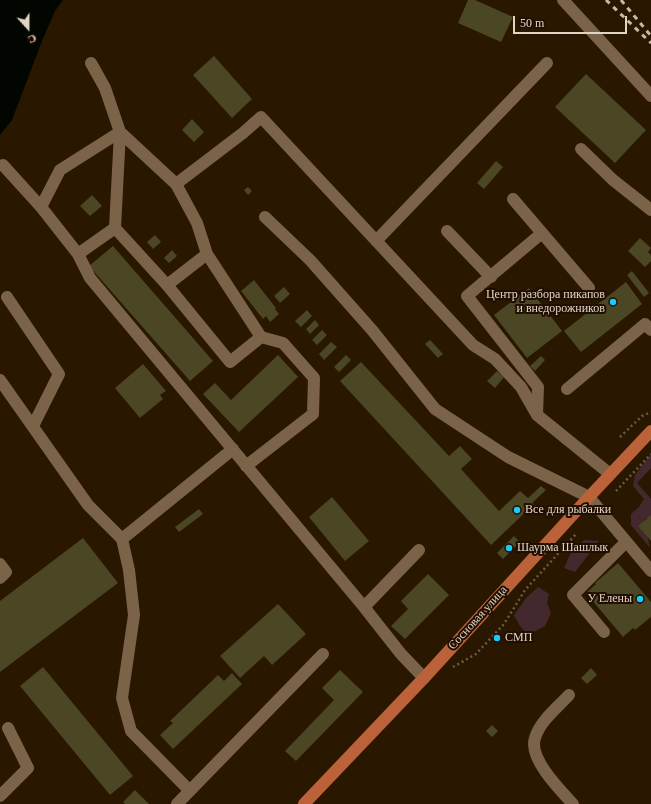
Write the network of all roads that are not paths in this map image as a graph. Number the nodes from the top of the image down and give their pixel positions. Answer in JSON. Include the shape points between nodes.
{"nodes":[{"id":1,"x":563,"y":0,"type":"edge"},
{"id":2,"x":91,"y":63,"type":"dead end"},
{"id":3,"x":547,"y":63,"type":"dead end"},
{"id":4,"x":651,"y":96,"type":"edge"},
{"id":5,"x":120,"y":132,"type":"junction"},
{"id":6,"x":581,"y":149,"type":"dead end"},
{"id":7,"x":4,"y":165,"type":"dead end"},
{"id":8,"x":176,"y":184,"type":"junction"},
{"id":9,"x":513,"y":199,"type":"dead end"},
{"id":10,"x":41,"y":207,"type":"junction"},
{"id":11,"x":651,"y":210,"type":"edge"},
{"id":12,"x":264,"y":217,"type":"dead end"},
{"id":13,"x":115,"y":228,"type":"junction"},
{"id":14,"x":447,"y":231,"type":"dead end"},
{"id":15,"x":542,"y":232,"type":"junction"},
{"id":16,"x":376,"y":241,"type":"junction"},
{"id":17,"x":78,"y":254,"type":"junction"},
{"id":18,"x":208,"y":254,"type":"junction"},
{"id":19,"x":490,"y":277,"type":"junction"},
{"id":20,"x":167,"y":285,"type":"junction"},
{"id":21,"x":589,"y":288,"type":"dead end"},
{"id":22,"x":7,"y":298,"type":"dead end"},
{"id":23,"x":651,"y":330,"type":"edge"},
{"id":24,"x":261,"y":336,"type":"junction"},
{"id":25,"x":0,"y":380,"type":"edge"},
{"id":26,"x":567,"y":389,"type":"dead end"},
{"id":27,"x":537,"y":415,"type":"junction"},
{"id":28,"x":33,"y":426,"type":"junction"},
{"id":29,"x":651,"y":431,"type":"edge"},
{"id":30,"x":233,"y":449,"type":"junction"},
{"id":31,"x":246,"y":466,"type":"junction"},
{"id":32,"x":610,"y":474,"type":"junction"},
{"id":33,"x":589,"y":497,"type":"junction"},
{"id":34,"x":122,"y":540,"type":"junction"},
{"id":35,"x":626,"y":542,"type":"junction"},
{"id":36,"x":419,"y":550,"type":"dead end"},
{"id":37,"x":0,"y":564,"type":"edge"},
{"id":38,"x":651,"y":571,"type":"edge"},
{"id":39,"x":0,"y":578,"type":"edge"},
{"id":40,"x":364,"y":607,"type":"junction"},
{"id":41,"x":604,"y":632,"type":"dead end"},
{"id":42,"x":323,"y":654,"type":"dead end"},
{"id":43,"x":424,"y":678,"type":"junction"},
{"id":44,"x":569,"y":695,"type":"dead end"},
{"id":45,"x":8,"y":728,"type":"dead end"},
{"id":46,"x":190,"y":791,"type":"junction"},
{"id":47,"x":0,"y":796,"type":"edge"},
{"id":48,"x":177,"y":804,"type":"edge"},
{"id":49,"x":304,"y":804,"type":"edge"},
{"id":50,"x":573,"y":804,"type":"edge"}],
"edges":[{"from":1,"to":4,"type":"street"},
{"from":2,"to":5,"type":"street","via":[[105,88]]},
{"from":3,"to":16,"type":"street"},
{"from":5,"to":8,"type":"street"},
{"from":5,"to":10,"type":"street","via":[[60,170]]},
{"from":5,"to":13,"type":"street"},
{"from":6,"to":11,"type":"street","via":[[613,180]]},
{"from":7,"to":10,"type":"street"},
{"from":8,"to":16,"type":"street","via":[[261,117]]},
{"from":8,"to":18,"type":"street","via":[[197,223]]},
{"from":9,"to":15,"type":"street"},
{"from":10,"to":17,"type":"street"},
{"from":12,"to":33,"type":"street","via":[[310,260],[352,307],[435,409],[508,457]]},
{"from":13,"to":17,"type":"street"},
{"from":13,"to":20,"type":"street"},
{"from":14,"to":19,"type":"street"},
{"from":15,"to":19,"type":"street"},
{"from":15,"to":21,"type":"street"},
{"from":16,"to":27,"type":"street","via":[[473,346],[495,359],[520,387]]},
{"from":17,"to":30,"type":"street","via":[[90,278]]},
{"from":18,"to":20,"type":"street"},
{"from":18,"to":24,"type":"street"},
{"from":19,"to":27,"type":"street","via":[[468,296],[538,387]]},
{"from":20,"to":24,"type":"street","via":[[230,362]]},
{"from":22,"to":28,"type":"street","via":[[59,374]]},
{"from":23,"to":26,"type":"street","via":[[645,324]]},
{"from":24,"to":31,"type":"street","via":[[283,343],[314,378],[313,414]]},
{"from":25,"to":28,"type":"street"},
{"from":27,"to":32,"type":"street"},
{"from":28,"to":34,"type":"street","via":[[88,505]]},
{"from":29,"to":32,"type":"main road","name":"Сосновая улица"},
{"from":30,"to":31,"type":"street"},
{"from":30,"to":34,"type":"street"},
{"from":31,"to":40,"type":"street"},
{"from":32,"to":33,"type":"main road","name":"Сосновая улица"},
{"from":33,"to":35,"type":"street"},
{"from":33,"to":43,"type":"main road","name":"Сосновая улица"},
{"from":34,"to":46,"type":"street","via":[[129,570],[134,615],[122,698],[131,731]]},
{"from":35,"to":38,"type":"street"},
{"from":35,"to":41,"type":"street","via":[[573,595]]},
{"from":36,"to":40,"type":"street"},
{"from":37,"to":39,"type":"street","via":[[6,572]]},
{"from":40,"to":43,"type":"street","via":[[401,654]]},
{"from":42,"to":46,"type":"street"},
{"from":43,"to":49,"type":"main road","name":"Сосновая улица"},
{"from":44,"to":50,"type":"street","via":[[541,725],[533,746],[549,776]]},
{"from":45,"to":47,"type":"street","via":[[28,768]]},
{"from":46,"to":48,"type":"street"}]}
